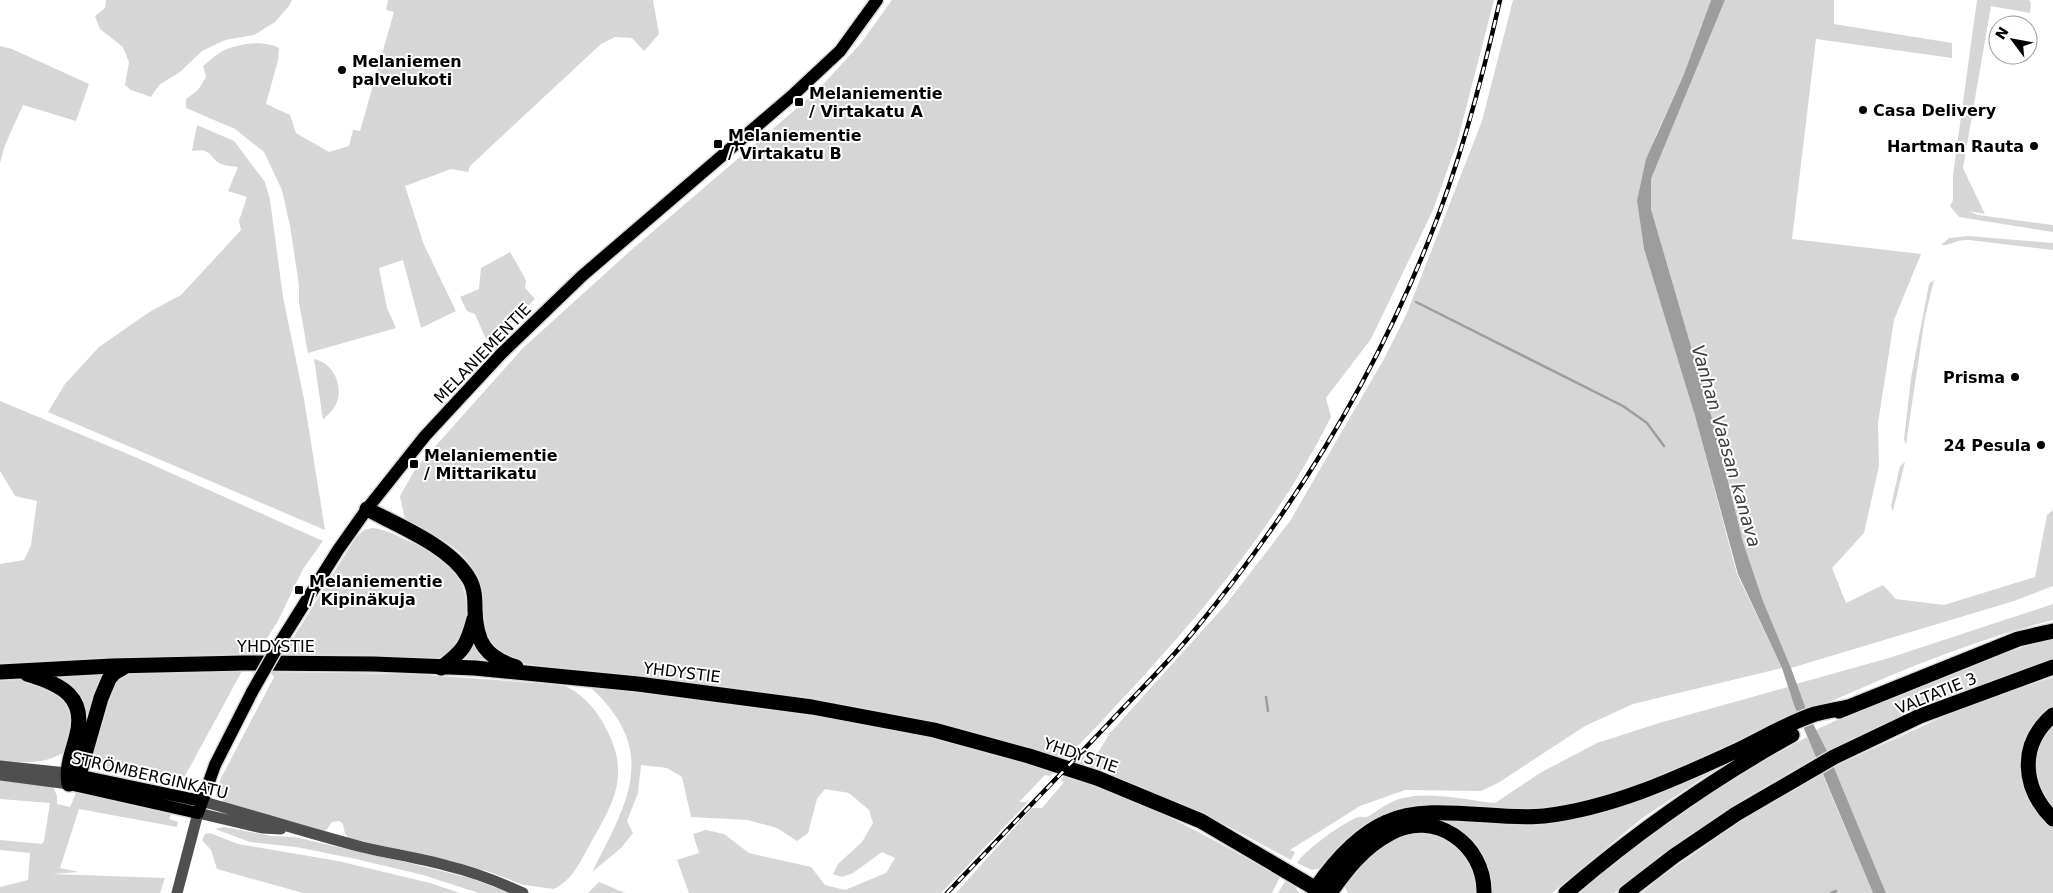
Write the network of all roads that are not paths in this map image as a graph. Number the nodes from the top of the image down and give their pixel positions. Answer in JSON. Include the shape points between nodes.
{"nodes":[{"id":1,"x":877,"y":0,"type":"edge"},
{"id":2,"x":367,"y":510,"type":"junction"},
{"id":3,"x":475,"y":612,"type":"junction"},
{"id":4,"x":2053,"y":631,"type":"edge"},
{"id":5,"x":126,"y":666,"type":"junction"},
{"id":6,"x":2053,"y":667,"type":"edge"},
{"id":7,"x":440,"y":668,"type":"junction"},
{"id":8,"x":16,"y":670,"type":"junction"},
{"id":9,"x":0,"y":672,"type":"edge"},
{"id":10,"x":542,"y":674,"type":"junction"},
{"id":11,"x":2053,"y":715,"type":"edge"},
{"id":12,"x":1799,"y":726,"type":"junction"},
{"id":13,"x":0,"y":766,"type":"edge"},
{"id":14,"x":0,"y":776,"type":"edge"},
{"id":15,"x":72,"y":777,"type":"junction"},
{"id":16,"x":199,"y":807,"type":"junction"},
{"id":17,"x":2053,"y":819,"type":"edge"},
{"id":18,"x":1321,"y":892,"type":"edge"},
{"id":19,"x":177,"y":893,"type":"edge"},
{"id":20,"x":523,"y":893,"type":"edge"},
{"id":21,"x":1484,"y":893,"type":"edge"},
{"id":22,"x":1566,"y":893,"type":"edge"},
{"id":23,"x":1626,"y":893,"type":"edge"}],
"edges":[{"from":1,"to":2,"type":"main road","name":"MELANIEMENTIE","via":[[840,51],[801,88],[582,276],[501,354],[425,436]]},
{"from":2,"to":3,"type":"highway","via":[[429,542],[453,560],[469,578]]},
{"from":2,"to":16,"type":"main road","name":"MELANIEMENTIE","bridge":true,"via":[[338,550],[252,692],[226,740]]},
{"from":3,"to":7,"type":"highway","via":[[469,638],[460,654]]},
{"from":3,"to":10,"type":"highway","via":[[479,640],[493,657]]},
{"from":4,"to":12,"type":"highway","via":[[2018,640]]},
{"from":5,"to":7,"type":"highway","name":"YHDYSTIE","via":[[244,663]]},
{"from":5,"to":8,"type":"highway","name":"YHDYSTIE"},
{"from":5,"to":15,"type":"highway","via":[[109,678]]},
{"from":6,"to":23,"type":"highway","name":"VALTATIE 3","via":[[1920,716],[1834,757],[1736,814]]},
{"from":7,"to":10,"type":"highway","name":"YHDYSTIE"},
{"from":8,"to":9,"type":"highway","name":"YHDYSTIE"},
{"from":8,"to":15,"type":"highway","via":[[59,685],[75,702],[78,711]]},
{"from":10,"to":18,"type":"highway","name":"YHDYSTIE","via":[[812,707],[934,730],[1029,756],[1097,778],[1201,821]]},
{"from":11,"to":17,"type":"highway","via":[[2034,740],[2028,765],[2033,794]]},
{"from":12,"to":18,"type":"highway","via":[[1648,790],[1600,806],[1519,818],[1423,813],[1393,819],[1353,845],[1329,870]]},
{"from":12,"to":22,"type":"highway","via":[[1701,788],[1639,833]]},
{"from":13,"to":15,"type":"street","name":"STRÖMBERGINKATU"},
{"from":14,"to":15,"type":"street","name":"STRÖMBERGINKATU"},
{"from":15,"to":16,"type":"main road","name":"STRÖMBERGINKATU"},
{"from":16,"to":19,"type":"street"},
{"from":16,"to":20,"type":"street","name":"STRÖMBERGINKATU","via":[[265,820],[290,829],[449,866]]},
{"from":18,"to":21,"type":"highway","via":[[1376,841],[1391,832],[1432,826],[1446,830],[1467,846],[1480,865]]}]}
